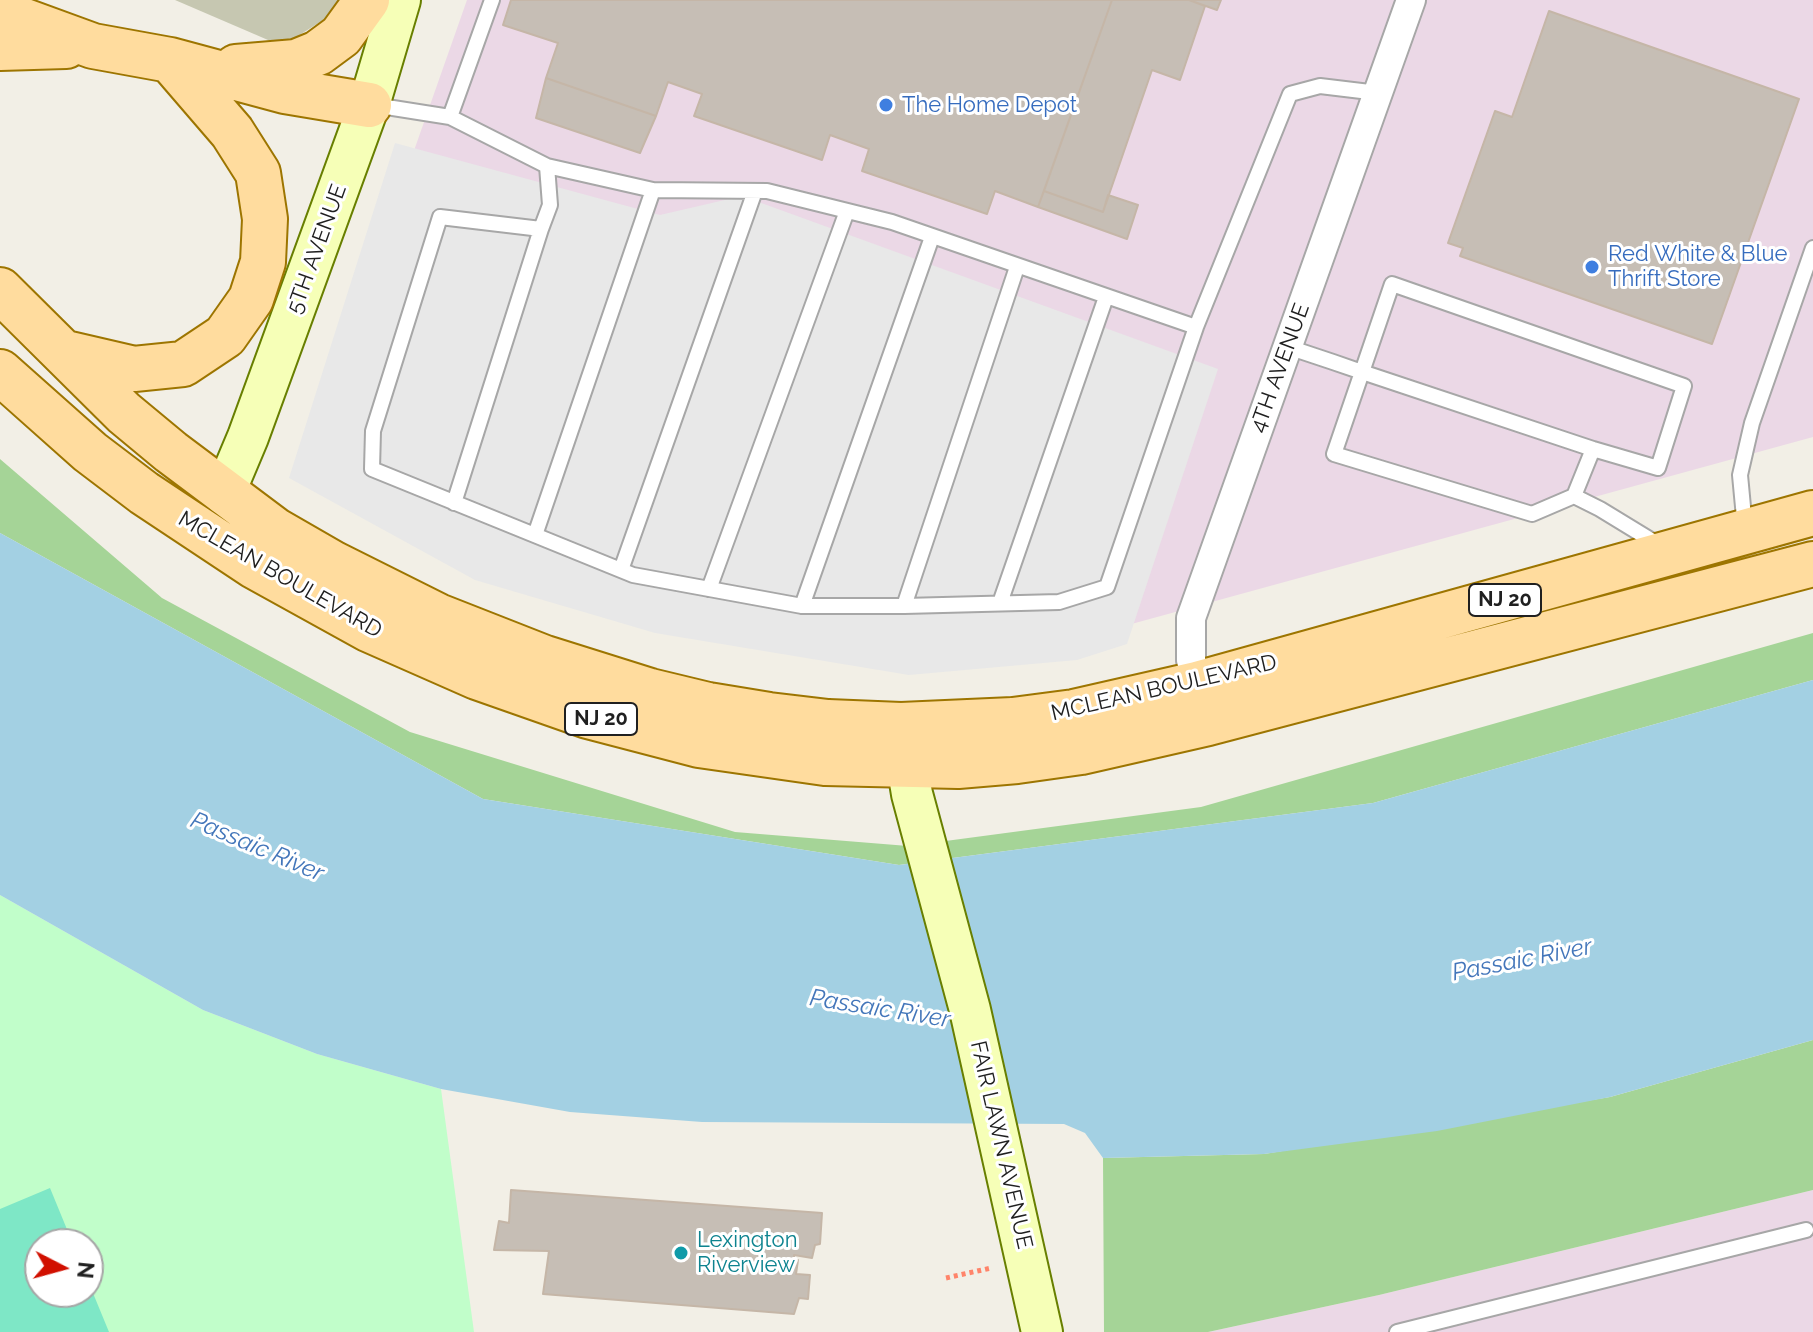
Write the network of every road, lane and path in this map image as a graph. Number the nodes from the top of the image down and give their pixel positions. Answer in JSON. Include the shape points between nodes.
{"nodes":[{"id":1,"x":367,"y":0,"type":"edge"},
{"id":2,"x":400,"y":0,"type":"edge"},
{"id":3,"x":492,"y":0,"type":"edge"},
{"id":4,"x":1411,"y":0,"type":"edge"},
{"id":5,"x":0,"y":12,"type":"edge"},
{"id":6,"x":93,"y":46,"type":"junction"},
{"id":7,"x":0,"y":48,"type":"edge"},
{"id":8,"x":170,"y":60,"type":"junction"},
{"id":9,"x":1378,"y":93,"type":"junction"},
{"id":10,"x":369,"y":105,"type":"junction"},
{"id":11,"x":450,"y":117,"type":"junction"},
{"id":12,"x":547,"y":166,"type":"junction"},
{"id":13,"x":653,"y":190,"type":"junction"},
{"id":14,"x":755,"y":191,"type":"junction"},
{"id":15,"x":847,"y":211,"type":"junction"},
{"id":16,"x":541,"y":229,"type":"junction"},
{"id":17,"x":932,"y":237,"type":"junction"},
{"id":18,"x":1813,"y":248,"type":"edge"},
{"id":19,"x":1017,"y":267,"type":"junction"},
{"id":20,"x":0,"y":290,"type":"edge"},
{"id":21,"x":1106,"y":297,"type":"junction"},
{"id":22,"x":1196,"y":327,"type":"junction"},
{"id":23,"x":1288,"y":347,"type":"junction"},
{"id":24,"x":65,"y":353,"type":"junction"},
{"id":25,"x":0,"y":372,"type":"edge"},
{"id":26,"x":1362,"y":372,"type":"junction"},
{"id":27,"x":1593,"y":449,"type":"junction"},
{"id":28,"x":224,"y":494,"type":"junction"},
{"id":29,"x":1574,"y":496,"type":"junction"},
{"id":30,"x":454,"y":503,"type":"junction"},
{"id":31,"x":1813,"y":513,"type":"edge"},
{"id":32,"x":1745,"y":533,"type":"junction"},
{"id":33,"x":535,"y":535,"type":"junction"},
{"id":34,"x":1673,"y":553,"type":"junction"},
{"id":35,"x":1813,"y":564,"type":"edge"},
{"id":36,"x":621,"y":570,"type":"junction"},
{"id":37,"x":709,"y":589,"type":"junction"},
{"id":38,"x":1000,"y":603,"type":"junction"},
{"id":39,"x":802,"y":606,"type":"junction"},
{"id":40,"x":904,"y":606,"type":"junction"},
{"id":41,"x":1197,"y":684,"type":"junction"},
{"id":42,"x":1244,"y":714,"type":"junction"},
{"id":43,"x":907,"y":761,"type":"junction"},
{"id":44,"x":1806,"y":1230,"type":"dead end"},
{"id":45,"x":992,"y":1268,"type":"dead end"},
{"id":46,"x":946,"y":1278,"type":"dead end"},
{"id":47,"x":1042,"y":1332,"type":"edge"},
{"id":48,"x":1397,"y":1332,"type":"edge"}],
"edges":[{"from":1,"to":8,"type":"main road","via":[[341,36],[296,62],[242,68]]},
{"from":2,"to":10,"type":"main road","name":"5TH AVENUE"},
{"from":3,"to":11,"type":"lane"},
{"from":4,"to":9,"type":"street","name":"4TH AVENUE"},
{"from":5,"to":6,"type":"main road"},
{"from":6,"to":7,"type":"main road"},
{"from":6,"to":8,"type":"main road"},
{"from":8,"to":10,"type":"main road","via":[[285,91]]},
{"from":8,"to":24,"type":"main road","via":[[232,132],[258,173],[265,219],[263,262],[251,299],[225,336],[183,364],[134,369]]},
{"from":9,"to":22,"type":"lane","via":[[1320,86],[1290,94]]},
{"from":9,"to":23,"type":"street","name":"4TH AVENUE"},
{"from":10,"to":11,"type":"lane"},
{"from":10,"to":28,"type":"main road","name":"5TH AVENUE"},
{"from":11,"to":12,"type":"lane"},
{"from":12,"to":13,"type":"lane"},
{"from":12,"to":16,"type":"lane","via":[[550,205]]},
{"from":13,"to":14,"type":"lane"},
{"from":13,"to":33,"type":"lane"},
{"from":14,"to":15,"type":"lane"},
{"from":14,"to":36,"type":"lane"},
{"from":15,"to":17,"type":"lane"},
{"from":15,"to":37,"type":"lane"},
{"from":16,"to":30,"type":"lane"},
{"from":16,"to":30,"type":"lane","via":[[440,217],[377,416],[372,469]]},
{"from":17,"to":19,"type":"lane"},
{"from":17,"to":39,"type":"lane"},
{"from":18,"to":32,"type":"lane","via":[[1752,423],[1740,475]]},
{"from":19,"to":21,"type":"lane"},
{"from":19,"to":40,"type":"lane"},
{"from":20,"to":24,"type":"main road","name":"MCLEAN BOULEVARD","number":"NJ 20"},
{"from":21,"to":22,"type":"lane"},
{"from":21,"to":38,"type":"lane"},
{"from":22,"to":38,"type":"lane","via":[[1107,587],[1059,602]]},
{"from":23,"to":26,"type":"lane"},
{"from":23,"to":41,"type":"street","name":"4TH AVENUE","via":[[1191,618]]},
{"from":24,"to":28,"type":"main road","name":"MCLEAN BOULEVARD","number":"NJ 20","via":[[124,413]]},
{"from":25,"to":43,"type":"main road","name":"MCLEAN BOULEVARD","number":"NJ 20","via":[[90,452],[202,533],[315,601],[421,654],[546,702],[699,745],[825,763]]},
{"from":26,"to":27,"type":"lane"},
{"from":26,"to":27,"type":"lane","via":[[1392,284],[1684,386],[1658,468]]},
{"from":26,"to":29,"type":"lane","via":[[1334,454],[1532,514]]},
{"from":27,"to":29,"type":"lane"},
{"from":28,"to":43,"type":"main road","name":"MCLEAN BOULEVARD","number":"NJ 20","via":[[275,530],[386,592],[545,658],[708,705],[828,722]]},
{"from":29,"to":34,"type":"lane"},
{"from":30,"to":33,"type":"lane"},
{"from":31,"to":32,"type":"main road","name":"MCLEAN BOULEVARD","number":"NJ 20"},
{"from":32,"to":34,"type":"main road","name":"MCLEAN BOULEVARD","number":"NJ 20"},
{"from":33,"to":36,"type":"lane"},
{"from":34,"to":41,"type":"main road","name":"MCLEAN BOULEVARD","number":"NJ 20"},
{"from":35,"to":42,"type":"main road","name":"MCLEAN BOULEVARD","number":"NJ 20"},
{"from":36,"to":37,"type":"lane"},
{"from":37,"to":39,"type":"lane"},
{"from":38,"to":40,"type":"lane"},
{"from":39,"to":40,"type":"lane"},
{"from":41,"to":42,"type":"street","via":[[1209,702]]},
{"from":41,"to":43,"type":"main road","name":"MCLEAN BOULEVARD","number":"NJ 20","via":[[1028,718]]},
{"from":42,"to":43,"type":"main road","name":"MCLEAN BOULEVARD","number":"NJ 20","via":[[1081,752],[1017,761],[958,766]]},
{"from":43,"to":47,"type":"main road","name":"FAIR LAWN AVENUE","via":[[970,1010]]},
{"from":44,"to":48,"type":"lane"},
{"from":45,"to":46,"type":"path"}]}
